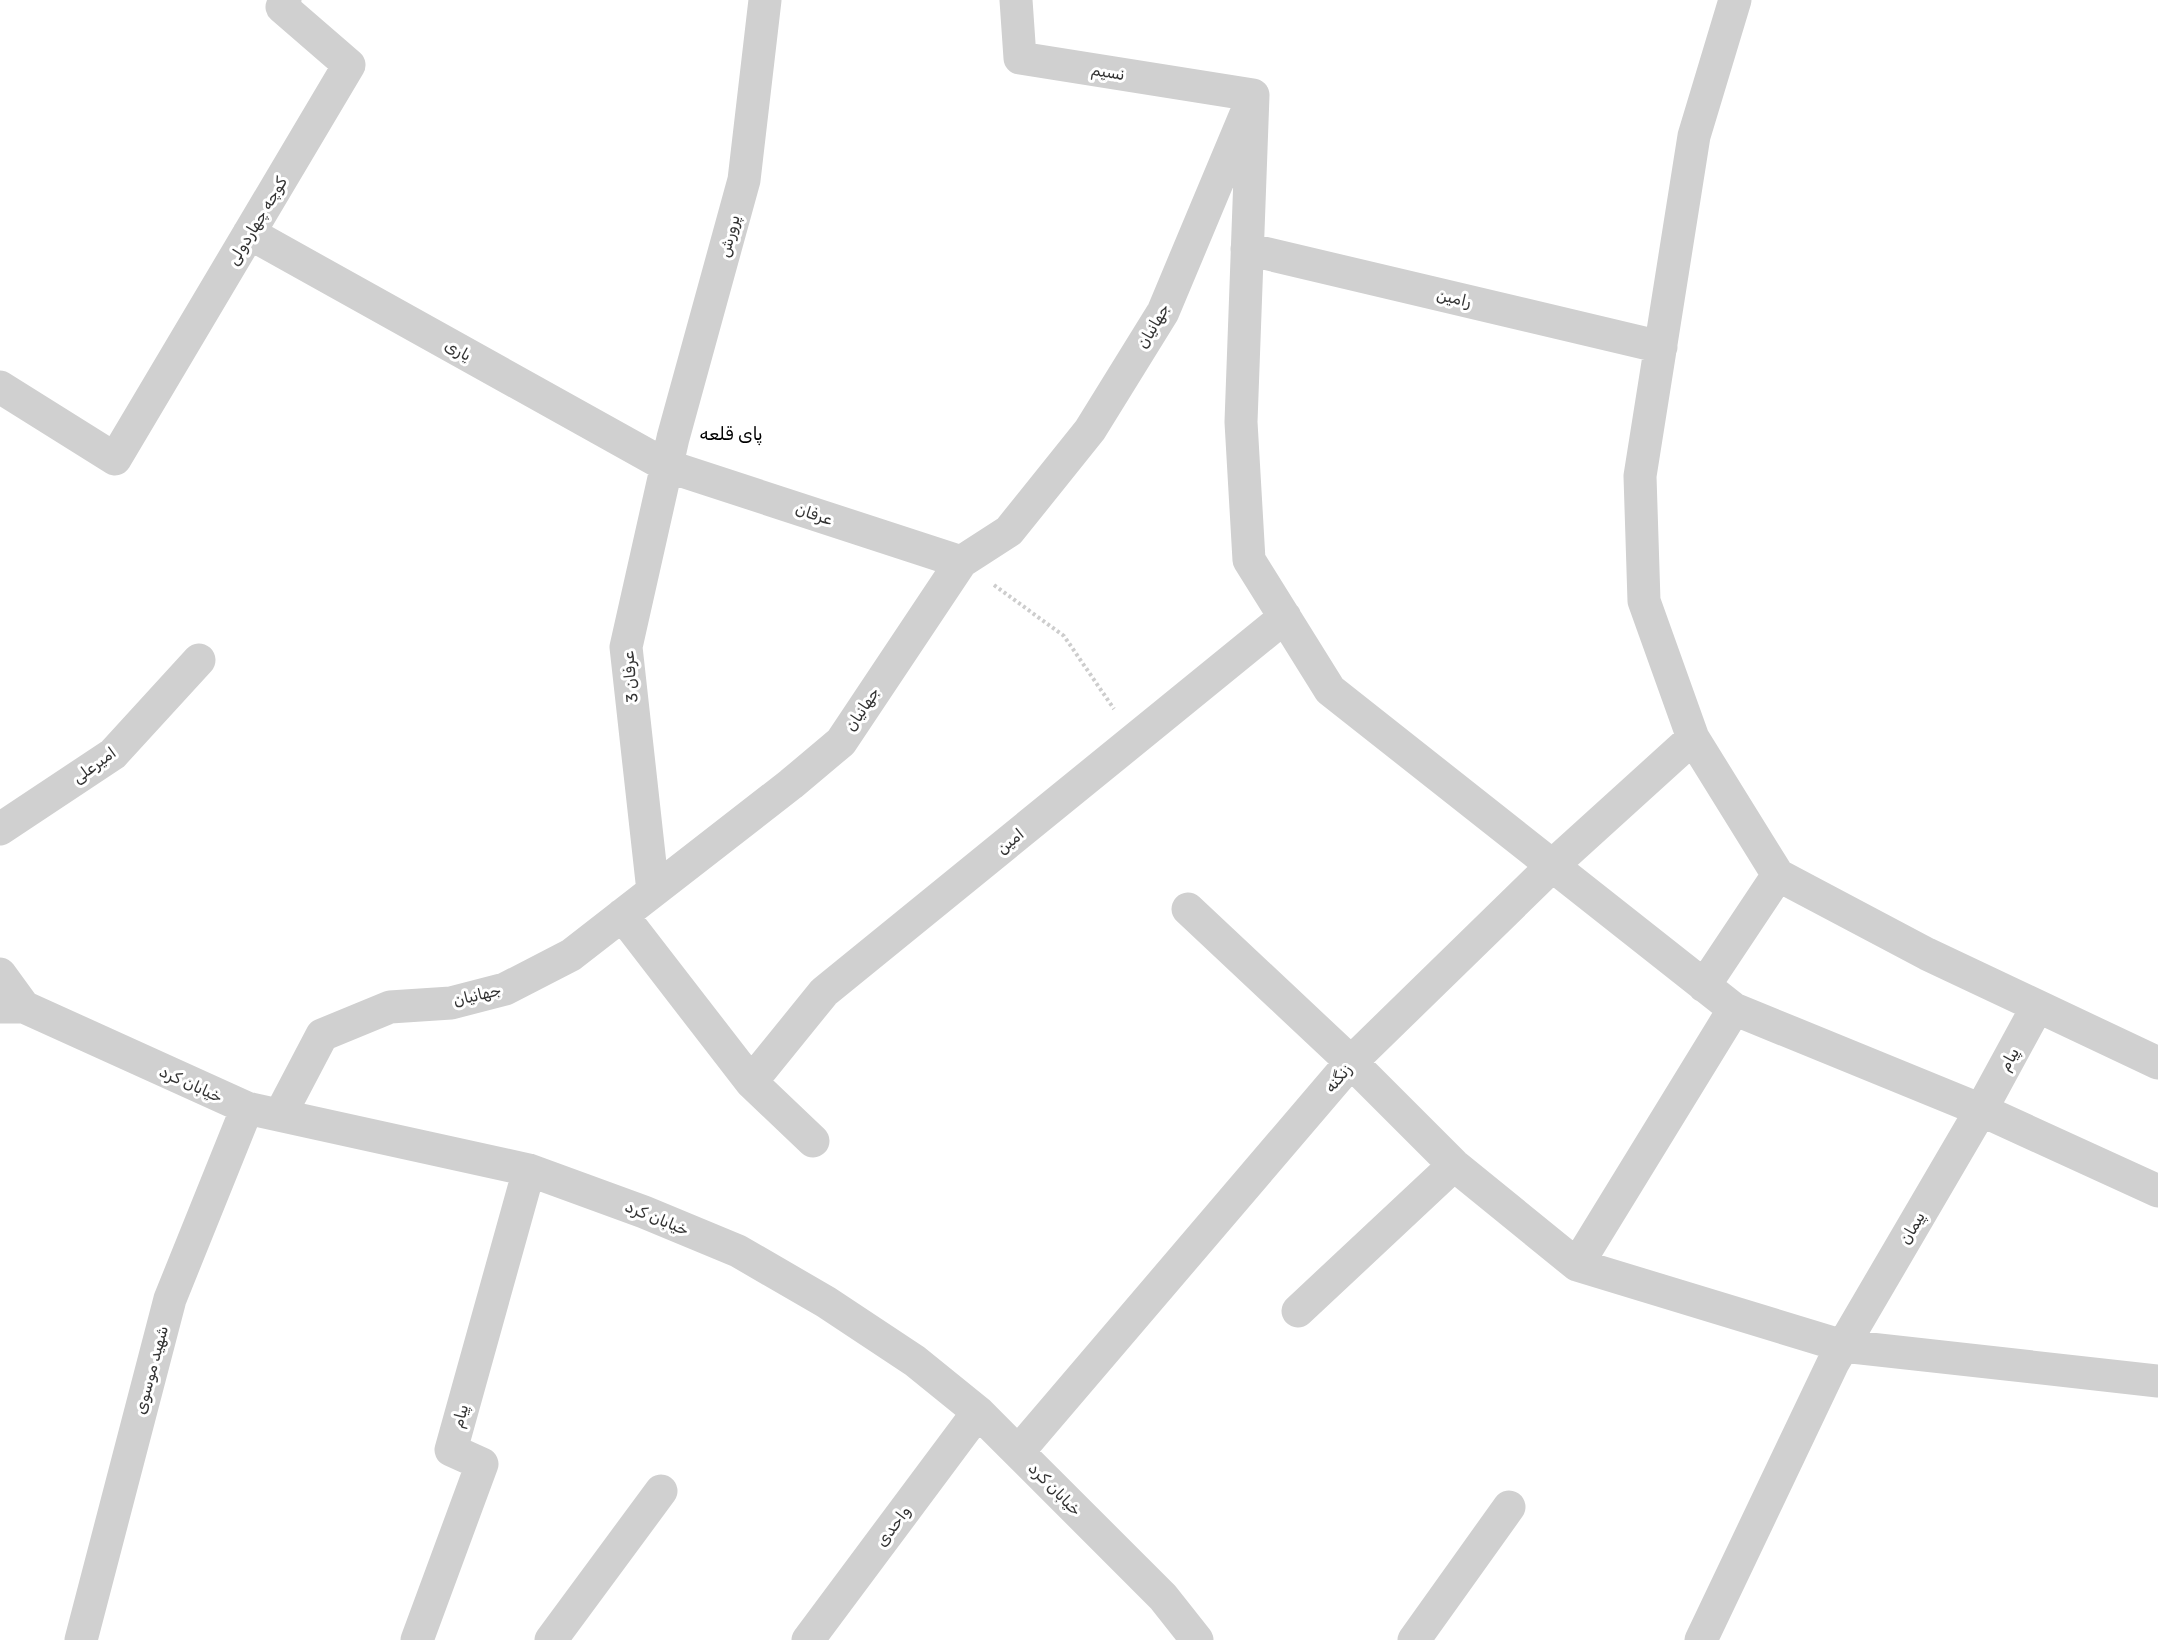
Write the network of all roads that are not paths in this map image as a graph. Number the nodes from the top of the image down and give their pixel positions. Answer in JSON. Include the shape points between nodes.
{"nodes":[{"id":1,"x":285,"y":0,"type":"edge"},
{"id":2,"x":765,"y":0,"type":"edge"},
{"id":3,"x":1016,"y":0,"type":"edge"},
{"id":4,"x":1735,"y":0,"type":"edge"},
{"id":5,"x":1254,"y":95,"type":"junction"},
{"id":6,"x":249,"y":233,"type":"junction"},
{"id":7,"x":1247,"y":249,"type":"junction"},
{"id":8,"x":1661,"y":347,"type":"junction"},
{"id":9,"x":0,"y":387,"type":"edge"},
{"id":10,"x":667,"y":466,"type":"junction"},
{"id":11,"x":961,"y":562,"type":"junction"},
{"id":12,"x":1285,"y":617,"type":"junction"},
{"id":13,"x":200,"y":660,"type":"dead end"},
{"id":14,"x":1694,"y":738,"type":"junction"},
{"id":15,"x":0,"y":829,"type":"edge"},
{"id":16,"x":1553,"y":865,"type":"junction"},
{"id":17,"x":1778,"y":874,"type":"junction"},
{"id":18,"x":653,"y":891,"type":"junction"},
{"id":19,"x":1188,"y":909,"type":"dead end"},
{"id":20,"x":622,"y":915,"type":"junction"},
{"id":21,"x":0,"y":974,"type":"edge"},
{"id":22,"x":1704,"y":986,"type":"junction"},
{"id":23,"x":12,"y":1007,"type":"edge"},
{"id":24,"x":2037,"y":1007,"type":"junction"},
{"id":25,"x":1734,"y":1009,"type":"junction"},
{"id":26,"x":1351,"y":1062,"type":"junction"},
{"id":27,"x":2158,"y":1063,"type":"edge"},
{"id":28,"x":751,"y":1082,"type":"junction"},
{"id":29,"x":247,"y":1108,"type":"junction"},
{"id":30,"x":1981,"y":1110,"type":"junction"},
{"id":31,"x":280,"y":1115,"type":"junction"},
{"id":32,"x":813,"y":1141,"type":"dead end"},
{"id":33,"x":1454,"y":1165,"type":"junction"},
{"id":34,"x":529,"y":1170,"type":"junction"},
{"id":35,"x":2158,"y":1191,"type":"edge"},
{"id":36,"x":1577,"y":1265,"type":"junction"},
{"id":37,"x":1298,"y":1311,"type":"dead end"},
{"id":38,"x":1843,"y":1346,"type":"junction"},
{"id":39,"x":2158,"y":1381,"type":"edge"},
{"id":40,"x":978,"y":1412,"type":"junction"},
{"id":41,"x":1018,"y":1452,"type":"junction"},
{"id":42,"x":661,"y":1491,"type":"dead end"},
{"id":43,"x":1509,"y":1507,"type":"dead end"},
{"id":44,"x":81,"y":1640,"type":"edge"},
{"id":45,"x":417,"y":1640,"type":"edge"},
{"id":46,"x":551,"y":1640,"type":"edge"},
{"id":47,"x":808,"y":1640,"type":"edge"},
{"id":48,"x":1197,"y":1640,"type":"edge"},
{"id":49,"x":1414,"y":1640,"type":"edge"},
{"id":50,"x":1701,"y":1640,"type":"edge"}],
"edges":[{"from":1,"to":6,"type":"street","name":"کوچه چهاردولی","via":[[282,7],[349,65]]},
{"from":2,"to":10,"type":"street","name":"پرورش","via":[[744,180]]},
{"from":3,"to":5,"type":"street","name":"نسیم","via":[[1020,58]]},
{"from":4,"to":8,"type":"street","via":[[1694,136]]},
{"from":5,"to":7,"type":"street"},
{"from":5,"to":11,"type":"street","name":"جهانیان","via":[[1163,312],[1090,430],[1009,531]]},
{"from":6,"to":9,"type":"street","name":"کوچه چهاردولی","via":[[115,459]]},
{"from":6,"to":10,"type":"street","name":"یاری"},
{"from":7,"to":8,"type":"street","name":"رامین"},
{"from":7,"to":12,"type":"street","via":[[1241,422],[1249,560]]},
{"from":8,"to":14,"type":"street","via":[[1640,476],[1644,601]]},
{"from":10,"to":11,"type":"street","name":"عرفان"},
{"from":10,"to":18,"type":"street","name":"عرفان 3","via":[[626,647]]},
{"from":11,"to":18,"type":"street","name":"جهانیان","via":[[841,742]]},
{"from":12,"to":16,"type":"street","via":[[1330,690]]},
{"from":12,"to":28,"type":"street","name":"امین","via":[[824,992]]},
{"from":13,"to":15,"type":"street","name":"امیرعلی","via":[[113,754]]},
{"from":14,"to":16,"type":"street","name":"زنگنه"},
{"from":14,"to":17,"type":"street"},
{"from":16,"to":22,"type":"street"},
{"from":16,"to":26,"type":"street","name":"زنگنه"},
{"from":17,"to":22,"type":"street"},
{"from":17,"to":24,"type":"street","via":[[1927,954]]},
{"from":18,"to":20,"type":"street","name":"جهانیان"},
{"from":19,"to":26,"type":"street"},
{"from":20,"to":28,"type":"street"},
{"from":20,"to":31,"type":"street","name":"جهانیان","via":[[571,955],[506,989],[451,1003],[390,1008],[321,1035]]},
{"from":21,"to":23,"type":"street"},
{"from":22,"to":25,"type":"street"},
{"from":23,"to":29,"type":"street","name":"خیابان کرد"},
{"from":24,"to":27,"type":"street"},
{"from":24,"to":30,"type":"street","name":"پیام"},
{"from":25,"to":30,"type":"street"},
{"from":25,"to":36,"type":"street"},
{"from":26,"to":33,"type":"street"},
{"from":26,"to":41,"type":"street","name":"زنگنه"},
{"from":28,"to":32,"type":"street"},
{"from":29,"to":31,"type":"street","name":"خیابان کرد"},
{"from":29,"to":44,"type":"street","name":"شهید موسوی","via":[[170,1299]]},
{"from":30,"to":35,"type":"street"},
{"from":30,"to":38,"type":"street","name":"پیمان"},
{"from":31,"to":34,"type":"street","name":"خیابان کرد"},
{"from":33,"to":36,"type":"street"},
{"from":33,"to":37,"type":"street"},
{"from":34,"to":40,"type":"street","name":"خیابان کرد","via":[[738,1251],[905,1354]]},
{"from":34,"to":45,"type":"street","name":"پیام","via":[[451,1450],[482,1464]]},
{"from":36,"to":38,"type":"street"},
{"from":38,"to":39,"type":"street"},
{"from":38,"to":50,"type":"street","name":"پیمان"},
{"from":40,"to":41,"type":"street","name":"خیابان کرد"},
{"from":40,"to":47,"type":"street","name":"واحدی"},
{"from":41,"to":48,"type":"street","name":"خیابان کرد","via":[[1163,1597]]},
{"from":42,"to":46,"type":"street"},
{"from":43,"to":49,"type":"street"}]}
